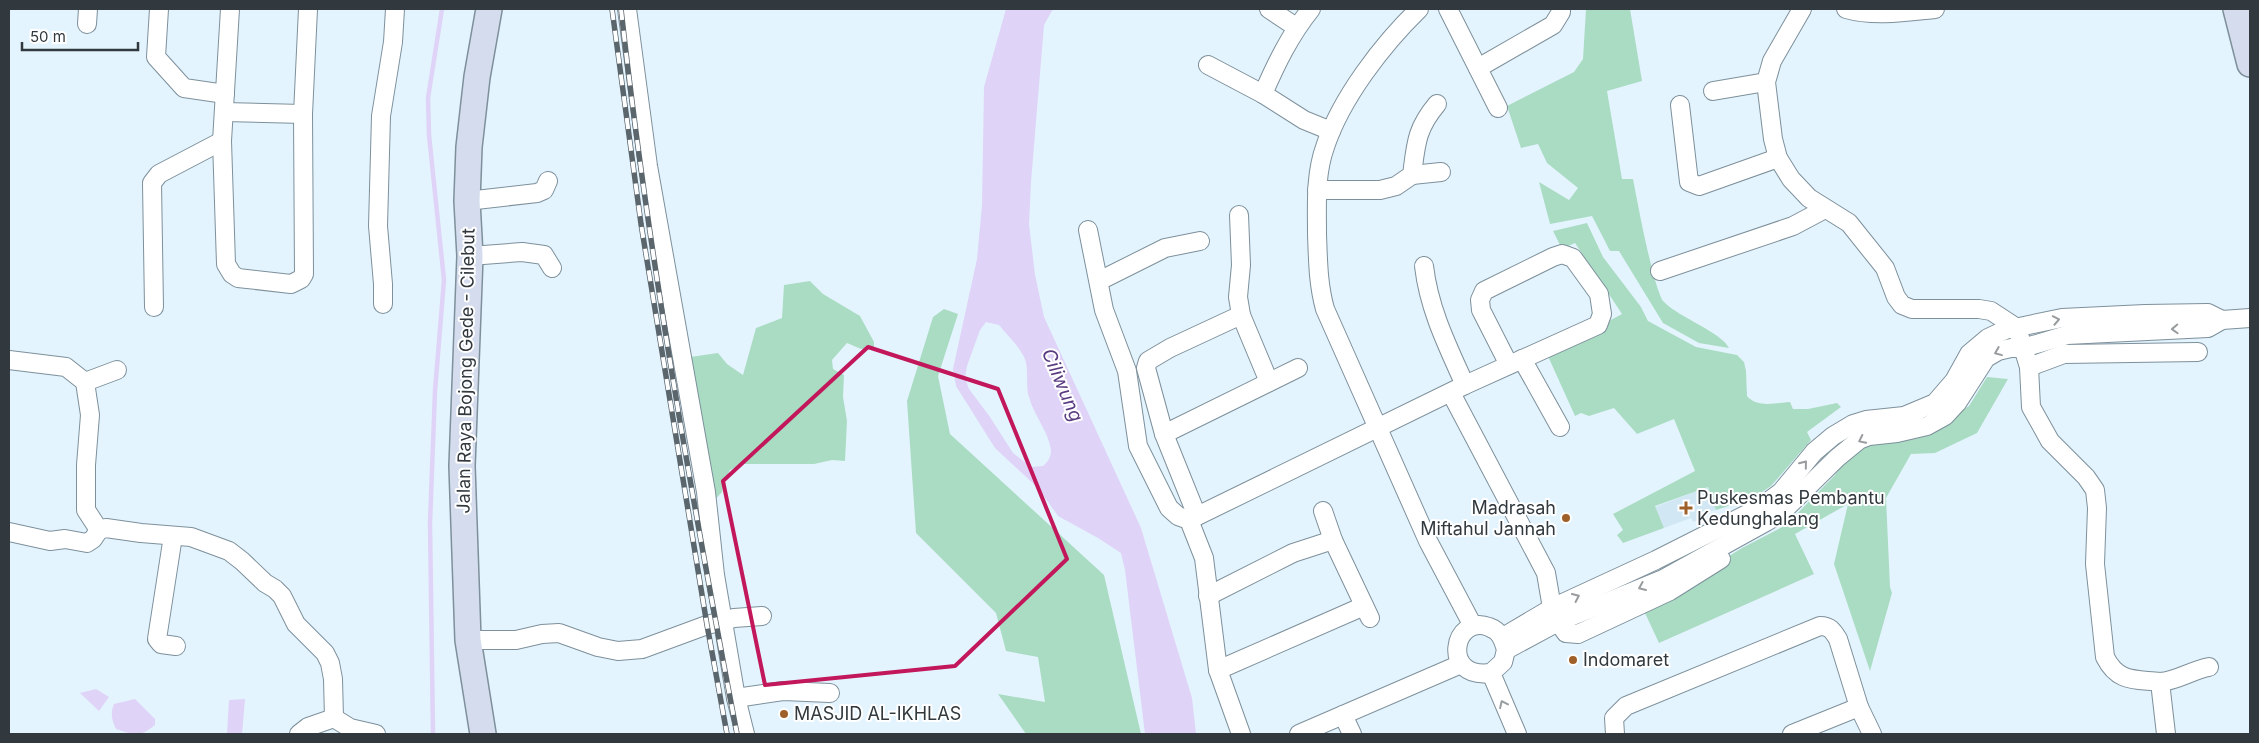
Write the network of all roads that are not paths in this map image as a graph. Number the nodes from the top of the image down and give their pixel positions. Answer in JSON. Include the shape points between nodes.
{"nodes":[{"id":1,"x":159,"y":9,"type":"edge"},
{"id":2,"x":230,"y":9,"type":"edge"},
{"id":3,"x":308,"y":9,"type":"edge"},
{"id":4,"x":395,"y":9,"type":"edge"},
{"id":5,"x":489,"y":9,"type":"edge"},
{"id":6,"x":627,"y":9,"type":"edge"},
{"id":7,"x":1269,"y":9,"type":"edge"},
{"id":8,"x":1311,"y":9,"type":"edge"},
{"id":9,"x":1419,"y":9,"type":"edge"},
{"id":10,"x":1448,"y":9,"type":"edge"},
{"id":11,"x":1561,"y":9,"type":"edge"},
{"id":12,"x":1802,"y":9,"type":"edge"},
{"id":13,"x":1846,"y":9,"type":"edge"},
{"id":14,"x":1935,"y":9,"type":"edge"},
{"id":15,"x":2236,"y":9,"type":"edge"},
{"id":16,"x":1296,"y":27,"type":"junction"},
{"id":17,"x":2250,"y":64,"type":"edge"},
{"id":18,"x":1208,"y":65,"type":"dead end"},
{"id":19,"x":1478,"y":68,"type":"junction"},
{"id":20,"x":1766,"y":82,"type":"junction"},
{"id":21,"x":1713,"y":91,"type":"dead end"},
{"id":22,"x":1263,"y":94,"type":"junction"},
{"id":23,"x":225,"y":103,"type":"junction"},
{"id":24,"x":1437,"y":104,"type":"dead end"},
{"id":25,"x":1680,"y":105,"type":"dead end"},
{"id":26,"x":1498,"y":108,"type":"dead end"},
{"id":27,"x":303,"y":114,"type":"junction"},
{"id":28,"x":1331,"y":131,"type":"junction"},
{"id":29,"x":222,"y":141,"type":"junction"},
{"id":30,"x":1778,"y":158,"type":"junction"},
{"id":31,"x":1441,"y":172,"type":"dead end"},
{"id":32,"x":1412,"y":175,"type":"junction"},
{"id":33,"x":548,"y":181,"type":"dead end"},
{"id":34,"x":1317,"y":190,"type":"junction"},
{"id":35,"x":467,"y":201,"type":"junction"},
{"id":36,"x":1825,"y":209,"type":"junction"},
{"id":37,"x":1239,"y":216,"type":"dead end"},
{"id":38,"x":1088,"y":230,"type":"dead end"},
{"id":39,"x":1200,"y":241,"type":"dead end"},
{"id":40,"x":470,"y":256,"type":"junction"},
{"id":41,"x":1424,"y":266,"type":"dead end"},
{"id":42,"x":552,"y":268,"type":"dead end"},
{"id":43,"x":1660,"y":271,"type":"dead end"},
{"id":44,"x":1099,"y":280,"type":"junction"},
{"id":45,"x":383,"y":304,"type":"dead end"},
{"id":46,"x":154,"y":307,"type":"dead end"},
{"id":47,"x":1241,"y":316,"type":"junction"},
{"id":48,"x":2250,"y":318,"type":"edge"},
{"id":49,"x":2222,"y":320,"type":"junction"},
{"id":50,"x":2017,"y":328,"type":"junction"},
{"id":51,"x":2023,"y":348,"type":"junction"},
{"id":52,"x":2198,"y":352,"type":"dead end"},
{"id":53,"x":9,"y":360,"type":"edge"},
{"id":54,"x":1516,"y":362,"type":"junction"},
{"id":55,"x":2029,"y":367,"type":"junction"},
{"id":56,"x":1298,"y":368,"type":"dead end"},
{"id":57,"x":117,"y":370,"type":"dead end"},
{"id":58,"x":85,"y":382,"type":"junction"},
{"id":59,"x":1269,"y":382,"type":"junction"},
{"id":60,"x":1962,"y":383,"type":"junction"},
{"id":61,"x":1458,"y":389,"type":"junction"},
{"id":62,"x":1560,"y":427,"type":"dead end"},
{"id":63,"x":1379,"y":428,"type":"junction"},
{"id":64,"x":1164,"y":434,"type":"junction"},
{"id":65,"x":1322,"y":511,"type":"dead end"},
{"id":66,"x":1193,"y":518,"type":"junction"},
{"id":67,"x":99,"y":530,"type":"junction"},
{"id":68,"x":9,"y":532,"type":"edge"},
{"id":69,"x":173,"y":536,"type":"junction"},
{"id":70,"x":1333,"y":540,"type":"junction"},
{"id":71,"x":1208,"y":596,"type":"junction"},
{"id":72,"x":1555,"y":615,"type":"junction"},
{"id":73,"x":762,"y":616,"type":"dead end"},
{"id":74,"x":723,"y":621,"type":"junction"},
{"id":75,"x":1473,"y":626,"type":"junction"},
{"id":76,"x":468,"y":640,"type":"junction"},
{"id":77,"x":1504,"y":644,"type":"junction"},
{"id":78,"x":176,"y":646,"type":"dead end"},
{"id":79,"x":1461,"y":664,"type":"junction"},
{"id":80,"x":2209,"y":667,"type":"dead end"},
{"id":81,"x":1218,"y":670,"type":"junction"},
{"id":82,"x":1491,"y":673,"type":"junction"},
{"id":83,"x":2160,"y":682,"type":"junction"},
{"id":84,"x":830,"y":693,"type":"dead end"},
{"id":85,"x":736,"y":698,"type":"junction"},
{"id":86,"x":1859,"y":708,"type":"junction"},
{"id":87,"x":1343,"y":715,"type":"junction"},
{"id":88,"x":334,"y":718,"type":"junction"},
{"id":89,"x":299,"y":734,"type":"edge"},
{"id":90,"x":376,"y":734,"type":"edge"},
{"id":91,"x":483,"y":734,"type":"edge"},
{"id":92,"x":745,"y":734,"type":"edge"},
{"id":93,"x":1241,"y":734,"type":"edge"},
{"id":94,"x":1299,"y":734,"type":"edge"},
{"id":95,"x":1352,"y":734,"type":"edge"},
{"id":96,"x":1517,"y":734,"type":"edge"},
{"id":97,"x":1615,"y":734,"type":"edge"},
{"id":98,"x":1792,"y":734,"type":"edge"},
{"id":99,"x":1872,"y":734,"type":"edge"},
{"id":100,"x":2166,"y":734,"type":"edge"}],
"edges":[{"from":1,"to":23,"type":"street","via":[[156,57],[184,88]]},
{"from":2,"to":23,"type":"street"},
{"from":3,"to":27,"type":"street"},
{"from":4,"to":45,"type":"street","via":[[381,116],[378,226]]},
{"from":5,"to":35,"type":"main road","name":"Jalan Raya Bojong Gede - Cilebut","via":[[469,146]]},
{"from":6,"to":74,"type":"street","via":[[648,166],[706,492]]},
{"from":7,"to":16,"type":"street"},
{"from":8,"to":16,"type":"street"},
{"from":9,"to":28,"type":"street","via":[[1376,58]]},
{"from":10,"to":19,"type":"street"},
{"from":11,"to":19,"type":"street","via":[[1553,24]]},
{"from":12,"to":20,"type":"street","via":[[1772,61]]},
{"from":13,"to":14,"type":"street","via":[[1894,13]]},
{"from":15,"to":17,"type":"main road"},
{"from":16,"to":22,"type":"street"},
{"from":18,"to":22,"type":"street"},
{"from":19,"to":26,"type":"street"},
{"from":20,"to":21,"type":"street"},
{"from":20,"to":30,"type":"street"},
{"from":22,"to":28,"type":"street","via":[[1304,120]]},
{"from":23,"to":27,"type":"street"},
{"from":23,"to":29,"type":"street"},
{"from":24,"to":32,"type":"street","via":[[1424,119],[1420,130]]},
{"from":25,"to":30,"type":"street","via":[[1688,182],[1699,186]]},
{"from":27,"to":29,"type":"street","via":[[304,274],[291,284],[238,278],[228,270]]},
{"from":28,"to":34,"type":"street","via":[[1324,148]]},
{"from":29,"to":46,"type":"street","via":[[158,174],[152,183]]},
{"from":30,"to":36,"type":"street","via":[[1791,179]]},
{"from":31,"to":32,"type":"street"},
{"from":32,"to":34,"type":"street","via":[[1396,186],[1380,190]]},
{"from":33,"to":35,"type":"street","via":[[544,190],[537,193]]},
{"from":34,"to":63,"type":"street","via":[[1320,292]]},
{"from":35,"to":40,"type":"main road","name":"Jalan Raya Bojong Gede - Cilebut"},
{"from":36,"to":43,"type":"street","via":[[1793,226]]},
{"from":36,"to":50,"type":"street","via":[[1849,223],[1872,251],[1885,268],[1902,305],[1912,309],[1991,311]]},
{"from":37,"to":47,"type":"street","via":[[1238,297]]},
{"from":38,"to":44,"type":"street"},
{"from":39,"to":44,"type":"street","via":[[1165,248]]},
{"from":40,"to":42,"type":"street","via":[[544,255]]},
{"from":40,"to":76,"type":"main road","name":"Jalan Raya Bojong Gede - Cilebut","via":[[462,466]]},
{"from":41,"to":61,"type":"street","via":[[1429,298]]},
{"from":44,"to":66,"type":"street","via":[[1104,310],[1127,371],[1138,446],[1169,508],[1178,516]]},
{"from":47,"to":59,"type":"street"},
{"from":47,"to":64,"type":"street","via":[[1148,361],[1146,368]]},
{"from":48,"to":49,"type":"street"},
{"from":50,"to":49,"type":"street","one_way":true,"via":[[2062,318],[2145,314],[2208,313]]},
{"from":49,"to":51,"type":"street","one_way":true,"via":[[2208,328],[2067,335]]},
{"from":50,"to":51,"type":"street"},
{"from":50,"to":60,"type":"street","via":[[1988,338],[1969,354]]},
{"from":51,"to":55,"type":"street"},
{"from":51,"to":60,"type":"street","one_way":true,"via":[[1998,351],[1986,358]]},
{"from":52,"to":55,"type":"street","via":[[2064,354]]},
{"from":53,"to":58,"type":"street","via":[[66,367]]},
{"from":54,"to":54,"type":"street","via":[[1598,325],[1602,314],[1599,294],[1573,258],[1562,254],[1553,257],[1484,291],[1480,300],[1481,310]]},
{"from":54,"to":61,"type":"street"},
{"from":54,"to":62,"type":"street"},
{"from":55,"to":83,"type":"street","via":[[2031,407],[2050,441],[2095,490],[2095,564],[2105,657],[2111,669],[2125,678]]},
{"from":56,"to":59,"type":"street"},
{"from":57,"to":58,"type":"street"},
{"from":58,"to":67,"type":"street","via":[[90,415],[86,510]]},
{"from":59,"to":64,"type":"street"},
{"from":72,"to":60,"type":"street","one_way":true,"via":[[1759,508],[1781,492],[1814,452],[1853,424],[1904,416],[1935,403]]},
{"from":60,"to":72,"type":"street","one_way":true,"via":[[1957,403],[1945,416],[1927,426],[1859,440],[1836,458],[1781,513],[1666,585]]},
{"from":61,"to":63,"type":"street"},
{"from":61,"to":72,"type":"street","via":[[1546,573]]},
{"from":63,"to":66,"type":"street"},
{"from":63,"to":75,"type":"street","via":[[1428,541]]},
{"from":64,"to":66,"type":"street"},
{"from":65,"to":70,"type":"street"},
{"from":66,"to":71,"type":"street","via":[[1204,558]]},
{"from":67,"to":68,"type":"street","via":[[87,543],[50,541]]},
{"from":67,"to":69,"type":"street","via":[[106,528]]},
{"from":69,"to":78,"type":"street","via":[[158,639],[161,644]]},
{"from":69,"to":88,"type":"street","via":[[202,540],[229,551],[282,596],[292,619],[319,644],[330,663]]},
{"from":70,"to":71,"type":"street","via":[[1293,553]]},
{"from":70,"to":81,"type":"street","via":[[1367,612]]},
{"from":71,"to":81,"type":"street"},
{"from":72,"to":77,"type":"street"},
{"from":73,"to":74,"type":"street"},
{"from":74,"to":76,"type":"street","via":[[642,649],[618,651],[559,633],[516,640]]},
{"from":74,"to":85,"type":"street"},
{"from":75,"to":77,"type":"street","via":[[1495,629]]},
{"from":75,"to":79,"type":"street","via":[[1457,642],[1456,653]]},
{"from":76,"to":91,"type":"main road","name":"Jalan Raya Bojong Gede - Cilebut"},
{"from":77,"to":82,"type":"street","via":[[1503,662]]},
{"from":79,"to":82,"type":"street","via":[[1476,674]]},
{"from":79,"to":87,"type":"street"},
{"from":80,"to":83,"type":"street","via":[[2172,681]]},
{"from":81,"to":93,"type":"street"},
{"from":96,"to":82,"type":"street","one_way":true},
{"from":83,"to":100,"type":"street"},
{"from":84,"to":85,"type":"street","via":[[783,691]]},
{"from":85,"to":92,"type":"street"},
{"from":86,"to":97,"type":"street","via":[[1838,639],[1827,626],[1820,626],[1626,706],[1614,718]]},
{"from":86,"to":98,"type":"street"},
{"from":86,"to":99,"type":"street"},
{"from":87,"to":94,"type":"street"},
{"from":87,"to":95,"type":"street"},
{"from":88,"to":89,"type":"street","via":[[308,727]]},
{"from":88,"to":90,"type":"street","via":[[350,728]]}]}
